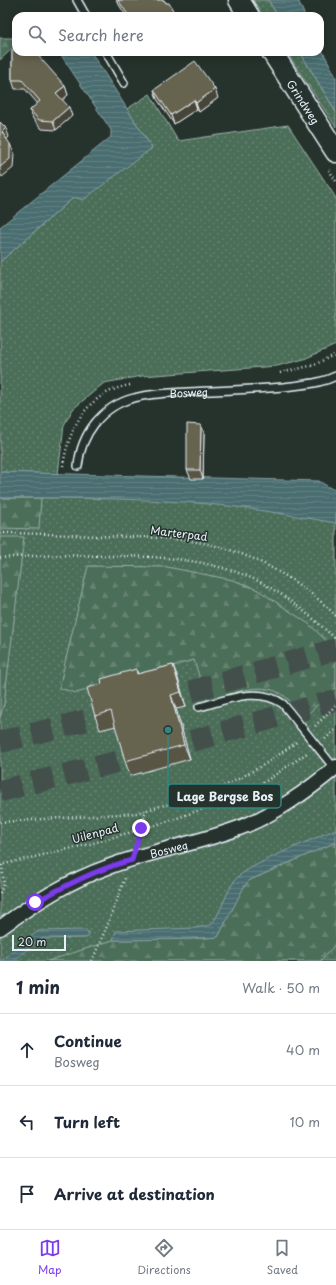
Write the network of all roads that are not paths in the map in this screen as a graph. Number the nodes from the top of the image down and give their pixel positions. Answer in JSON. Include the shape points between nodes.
{"nodes":[{"id":1,"x":77,"y":0,"type":"edge"},
{"id":2,"x":239,"y":0,"type":"edge"},
{"id":3,"x":84,"y":12,"type":"edge"},
{"id":4,"x":246,"y":12,"type":"edge"},
{"id":5,"x":108,"y":56,"type":"edge"},
{"id":6,"x":275,"y":56,"type":"edge"},
{"id":7,"x":124,"y":83,"type":"dead end"},
{"id":8,"x":336,"y":152,"type":"edge"},
{"id":9,"x":336,"y":376,"type":"edge"},
{"id":10,"x":78,"y":466,"type":"dead end"},
{"id":11,"x":199,"y":707,"type":"dead end"},
{"id":12,"x":335,"y":768,"type":"edge"},
{"id":13,"x":0,"y":928,"type":"edge"}],
"edges":[{"from":1,"to":3,"type":"lane"},
{"from":2,"to":4,"type":"street"},
{"from":5,"to":7,"type":"lane"},
{"from":6,"to":8,"type":"street","name":"Grindweg"},
{"from":9,"to":10,"type":"lane","name":"Bosweg","via":[[324,382],[133,398],[112,408],[98,419],[85,436]]},
{"from":11,"to":12,"type":"lane","via":[[241,696],[267,696],[283,704]]},
{"from":12,"to":13,"type":"street","name":"Bosweg","via":[[277,809],[240,828],[108,866],[73,881],[35,902]]}]}
